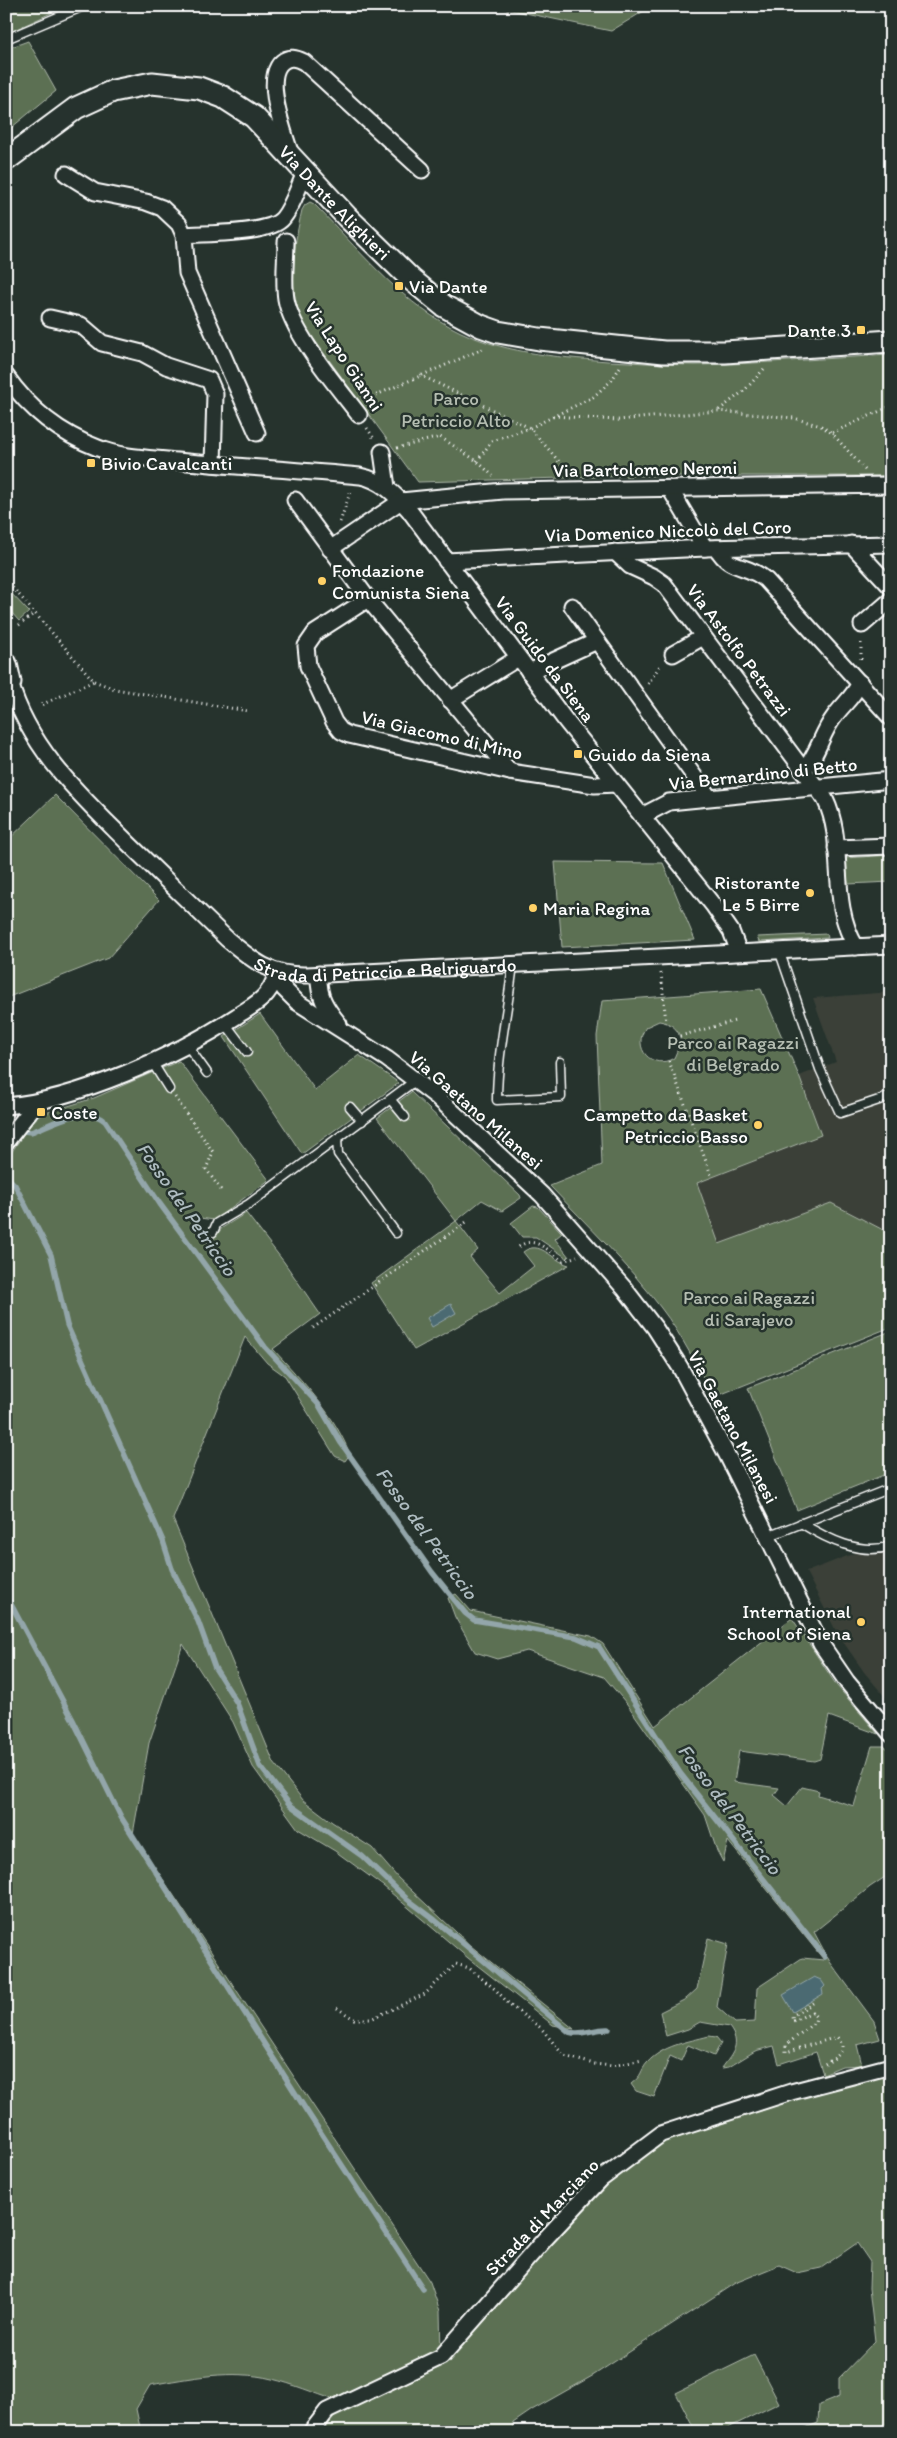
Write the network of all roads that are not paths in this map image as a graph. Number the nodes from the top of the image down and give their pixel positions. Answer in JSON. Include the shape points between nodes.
{"nodes":[{"id":1,"x":84,"y":6,"type":"edge"},
{"id":2,"x":6,"y":39,"type":"edge"},
{"id":3,"x":291,"y":156,"type":"junction"},
{"id":4,"x":6,"y":160,"type":"edge"},
{"id":5,"x":422,"y":170,"type":"dead end"},
{"id":6,"x":305,"y":173,"type":"junction"},
{"id":7,"x":66,"y":174,"type":"dead end"},
{"id":8,"x":184,"y":235,"type":"junction"},
{"id":9,"x":286,"y":241,"type":"dead end"},
{"id":10,"x":50,"y":318,"type":"dead end"},
{"id":11,"x":891,"y":341,"type":"edge"},
{"id":12,"x":6,"y":376,"type":"edge"},
{"id":13,"x":355,"y":411,"type":"road end"},
{"id":14,"x":257,"y":433,"type":"dead end"},
{"id":15,"x":382,"y":452,"type":"road end"},
{"id":16,"x":213,"y":464,"type":"junction"},
{"id":17,"x":891,"y":485,"type":"edge"},
{"id":18,"x":387,"y":487,"type":"junction"},
{"id":19,"x":670,"y":489,"type":"junction"},
{"id":20,"x":295,"y":500,"type":"dead end"},
{"id":21,"x":401,"y":501,"type":"junction"},
{"id":22,"x":851,"y":544,"type":"junction"},
{"id":23,"x":891,"y":544,"type":"edge"},
{"id":24,"x":711,"y":548,"type":"junction"},
{"id":25,"x":330,"y":549,"type":"junction"},
{"id":26,"x":615,"y":552,"type":"junction"},
{"id":27,"x":446,"y":561,"type":"junction"},
{"id":28,"x":891,"y":587,"type":"edge"},
{"id":29,"x":368,"y":599,"type":"junction"},
{"id":30,"x":891,"y":600,"type":"edge"},
{"id":31,"x":572,"y":606,"type":"dead end"},
{"id":32,"x":862,"y":625,"type":"road end"},
{"id":33,"x":703,"y":637,"type":"junction"},
{"id":34,"x":597,"y":641,"type":"junction"},
{"id":35,"x":674,"y":654,"type":"road end"},
{"id":36,"x":518,"y":658,"type":"junction"},
{"id":37,"x":529,"y":672,"type":"junction"},
{"id":38,"x":8,"y":674,"type":"edge"},
{"id":39,"x":860,"y":683,"type":"junction"},
{"id":40,"x":450,"y":700,"type":"junction"},
{"id":41,"x":891,"y":718,"type":"edge"},
{"id":42,"x":803,"y":771,"type":"junction"},
{"id":43,"x":510,"y":772,"type":"junction"},
{"id":44,"x":891,"y":780,"type":"edge"},
{"id":45,"x":616,"y":784,"type":"junction"},
{"id":46,"x":816,"y":788,"type":"junction"},
{"id":47,"x":709,"y":797,"type":"junction"},
{"id":48,"x":642,"y":816,"type":"junction"},
{"id":49,"x":891,"y":846,"type":"edge"},
{"id":50,"x":836,"y":848,"type":"junction"},
{"id":51,"x":891,"y":945,"type":"edge"},
{"id":52,"x":856,"y":947,"type":"junction"},
{"id":53,"x":779,"y":950,"type":"junction"},
{"id":54,"x":739,"y":952,"type":"junction"},
{"id":55,"x":513,"y":964,"type":"junction"},
{"id":56,"x":276,"y":972,"type":"junction"},
{"id":57,"x":319,"y":974,"type":"junction"},
{"id":58,"x":225,"y":1023,"type":"junction"},
{"id":59,"x":344,"y":1031,"type":"junction"},
{"id":60,"x":187,"y":1045,"type":"junction"},
{"id":61,"x":247,"y":1052,"type":"dead end"},
{"id":62,"x":152,"y":1062,"type":"junction"},
{"id":63,"x":560,"y":1062,"type":"dead end"},
{"id":64,"x":207,"y":1073,"type":"dead end"},
{"id":65,"x":416,"y":1080,"type":"junction"},
{"id":66,"x":169,"y":1088,"type":"road end"},
{"id":67,"x":891,"y":1096,"type":"edge"},
{"id":68,"x":391,"y":1100,"type":"junction"},
{"id":69,"x":36,"y":1102,"type":"junction"},
{"id":70,"x":6,"y":1106,"type":"edge"},
{"id":71,"x":350,"y":1107,"type":"dead end"},
{"id":72,"x":405,"y":1117,"type":"dead end"},
{"id":73,"x":362,"y":1121,"type":"junction"},
{"id":74,"x":337,"y":1139,"type":"junction"},
{"id":75,"x":6,"y":1142,"type":"edge"},
{"id":76,"x":213,"y":1232,"type":"dead end"},
{"id":77,"x":396,"y":1233,"type":"dead end"},
{"id":78,"x":891,"y":1488,"type":"edge"},
{"id":79,"x":801,"y":1523,"type":"junction"},
{"id":80,"x":768,"y":1537,"type":"junction"},
{"id":81,"x":891,"y":1546,"type":"edge"},
{"id":82,"x":891,"y":1734,"type":"edge"},
{"id":83,"x":891,"y":2066,"type":"edge"},
{"id":84,"x":311,"y":2432,"type":"edge"}],
"edges":[{"from":1,"to":2,"type":"lane"},
{"from":3,"to":4,"type":"street","name":"Via Dante Alighieri","via":[[254,117],[223,97],[185,86],[152,83],[113,91],[88,102]]},
{"from":3,"to":5,"type":"street","via":[[274,81],[280,64],[295,58],[304,62]]},
{"from":3,"to":6,"type":"street","name":"Via Dante Alighieri"},
{"from":6,"to":8,"type":"street","via":[[284,217],[276,224],[256,229]]},
{"from":6,"to":11,"type":"street","name":"Via Dante Alighieri","via":[[346,217],[427,293],[457,314],[498,332],[560,342],[681,353]]},
{"from":7,"to":8,"type":"street","via":[[95,192],[162,208],[174,217]]},
{"from":8,"to":14,"type":"street","via":[[187,273]]},
{"from":9,"to":13,"type":"street","name":"Via Lapo Gianni","via":[[286,297],[289,308],[304,338]]},
{"from":10,"to":16,"type":"street","via":[[81,326],[102,343],[142,353],[166,366],[209,380],[215,394]]},
{"from":12,"to":16,"type":"street","via":[[28,403],[49,421],[98,448],[118,454]]},
{"from":15,"to":18,"type":"street"},
{"from":16,"to":18,"type":"street","via":[[360,476]]},
{"from":17,"to":19,"type":"street","name":"Via Bartolomeo Neroni"},
{"from":18,"to":21,"type":"street","name":"Via Guido da Siena"},
{"from":19,"to":21,"type":"street","name":"Via Bartolomeo Neroni","via":[[502,491]]},
{"from":19,"to":24,"type":"street"},
{"from":20,"to":25,"type":"street"},
{"from":21,"to":25,"type":"street"},
{"from":21,"to":27,"type":"street","name":"Via Guido da Siena"},
{"from":22,"to":23,"type":"street","name":"Via Domenico Niccolò del Coro"},
{"from":22,"to":24,"type":"street","name":"Via Domenico Niccolò del Coro"},
{"from":22,"to":28,"type":"street"},
{"from":24,"to":26,"type":"street","name":"Via Domenico Niccolò del Coro"},
{"from":24,"to":39,"type":"street","via":[[726,562],[753,571],[766,580]]},
{"from":25,"to":29,"type":"street"},
{"from":26,"to":27,"type":"street","name":"Via Domenico Niccolò del Coro"},
{"from":26,"to":33,"type":"street","name":"Via Astolfo Petrazzi","via":[[630,566],[664,584]]},
{"from":27,"to":36,"type":"street","name":"Via Guido da Siena"},
{"from":29,"to":40,"type":"street"},
{"from":29,"to":43,"type":"street","name":"Via Giacomo di Mino","via":[[315,633],[306,646],[308,666],[337,727],[349,736],[366,741]]},
{"from":30,"to":32,"type":"street"},
{"from":31,"to":34,"type":"street"},
{"from":33,"to":35,"type":"street"},
{"from":33,"to":42,"type":"street","name":"Via Astolfo Petrazzi"},
{"from":34,"to":37,"type":"street"},
{"from":34,"to":47,"type":"street"},
{"from":36,"to":37,"type":"street","name":"Via Guido da Siena"},
{"from":36,"to":40,"type":"street"},
{"from":37,"to":45,"type":"street","name":"Via Guido da Siena"},
{"from":38,"to":56,"type":"street","name":"Strada di Petriccio e Belriguardo","via":[[16,702],[32,733],[69,784],[227,939]]},
{"from":39,"to":41,"type":"street"},
{"from":39,"to":42,"type":"street","via":[[852,698],[834,717],[812,762]]},
{"from":40,"to":43,"type":"street"},
{"from":42,"to":46,"type":"street","name":"Via Astolfo Petrazzi"},
{"from":43,"to":45,"type":"street","name":"Via Giacomo di Mino","via":[[595,785]]},
{"from":44,"to":46,"type":"street","name":"Via Bernardino di Betto"},
{"from":45,"to":48,"type":"street","name":"Via Guido da Siena"},
{"from":46,"to":47,"type":"street","name":"Via Bernardino di Betto"},
{"from":46,"to":50,"type":"street","name":"Via Astolfo Petrazzi","via":[[828,806]]},
{"from":47,"to":48,"type":"street","name":"Via Bernardino di Betto","via":[[664,804]]},
{"from":48,"to":54,"type":"street","name":"Via Guido da Siena","via":[[724,920]]},
{"from":49,"to":50,"type":"street"},
{"from":50,"to":52,"type":"street","name":"Via Astolfo Petrazzi","via":[[842,914],[845,928]]},
{"from":51,"to":52,"type":"street","name":"Strada di Petriccio e Belriguardo"},
{"from":52,"to":53,"type":"street","name":"Strada di Petriccio e Belriguardo"},
{"from":53,"to":54,"type":"street","name":"Strada di Petriccio e Belriguardo"},
{"from":53,"to":67,"type":"lane","via":[[820,1068],[840,1113]]},
{"from":54,"to":55,"type":"street","name":"Strada di Petriccio e Belriguardo"},
{"from":55,"to":57,"type":"street","name":"Strada di Petriccio e Belriguardo"},
{"from":55,"to":63,"type":"lane","via":[[498,1061],[497,1100],[561,1097]]},
{"from":56,"to":57,"type":"street","name":"Strada di Petriccio e Belriguardo"},
{"from":56,"to":58,"type":"street","via":[[266,995]]},
{"from":56,"to":59,"type":"street","name":"Via Gaetano Milanesi","via":[[284,989],[297,1002]]},
{"from":57,"to":59,"type":"street","name":"Via Gaetano Milanesi","via":[[318,989],[322,1000]]},
{"from":58,"to":60,"type":"street"},
{"from":58,"to":61,"type":"lane"},
{"from":59,"to":65,"type":"street","name":"Via Gaetano Milanesi"},
{"from":60,"to":62,"type":"street"},
{"from":60,"to":64,"type":"lane"},
{"from":62,"to":66,"type":"lane"},
{"from":62,"to":69,"type":"street","via":[[86,1088]]},
{"from":65,"to":68,"type":"lane"},
{"from":65,"to":80,"type":"street","name":"Via Gaetano Milanesi","via":[[542,1195],[641,1309],[669,1350]]},
{"from":68,"to":72,"type":"lane"},
{"from":68,"to":73,"type":"lane"},
{"from":69,"to":70,"type":"street"},
{"from":69,"to":75,"type":"street"},
{"from":71,"to":73,"type":"lane"},
{"from":73,"to":74,"type":"lane"},
{"from":74,"to":76,"type":"lane","via":[[292,1169],[249,1204],[217,1223]]},
{"from":74,"to":77,"type":"lane","via":[[338,1154]]},
{"from":78,"to":79,"type":"lane"},
{"from":79,"to":80,"type":"lane"},
{"from":79,"to":81,"type":"lane","via":[[827,1538],[854,1547],[878,1549]]},
{"from":80,"to":82,"type":"street","name":"Via Gaetano Milanesi","via":[[821,1644],[847,1682]]},
{"from":83,"to":84,"type":"street","name":"Strada di Marciano","via":[[791,2092],[661,2134],[601,2179],[441,2357],[327,2411]]}]}
